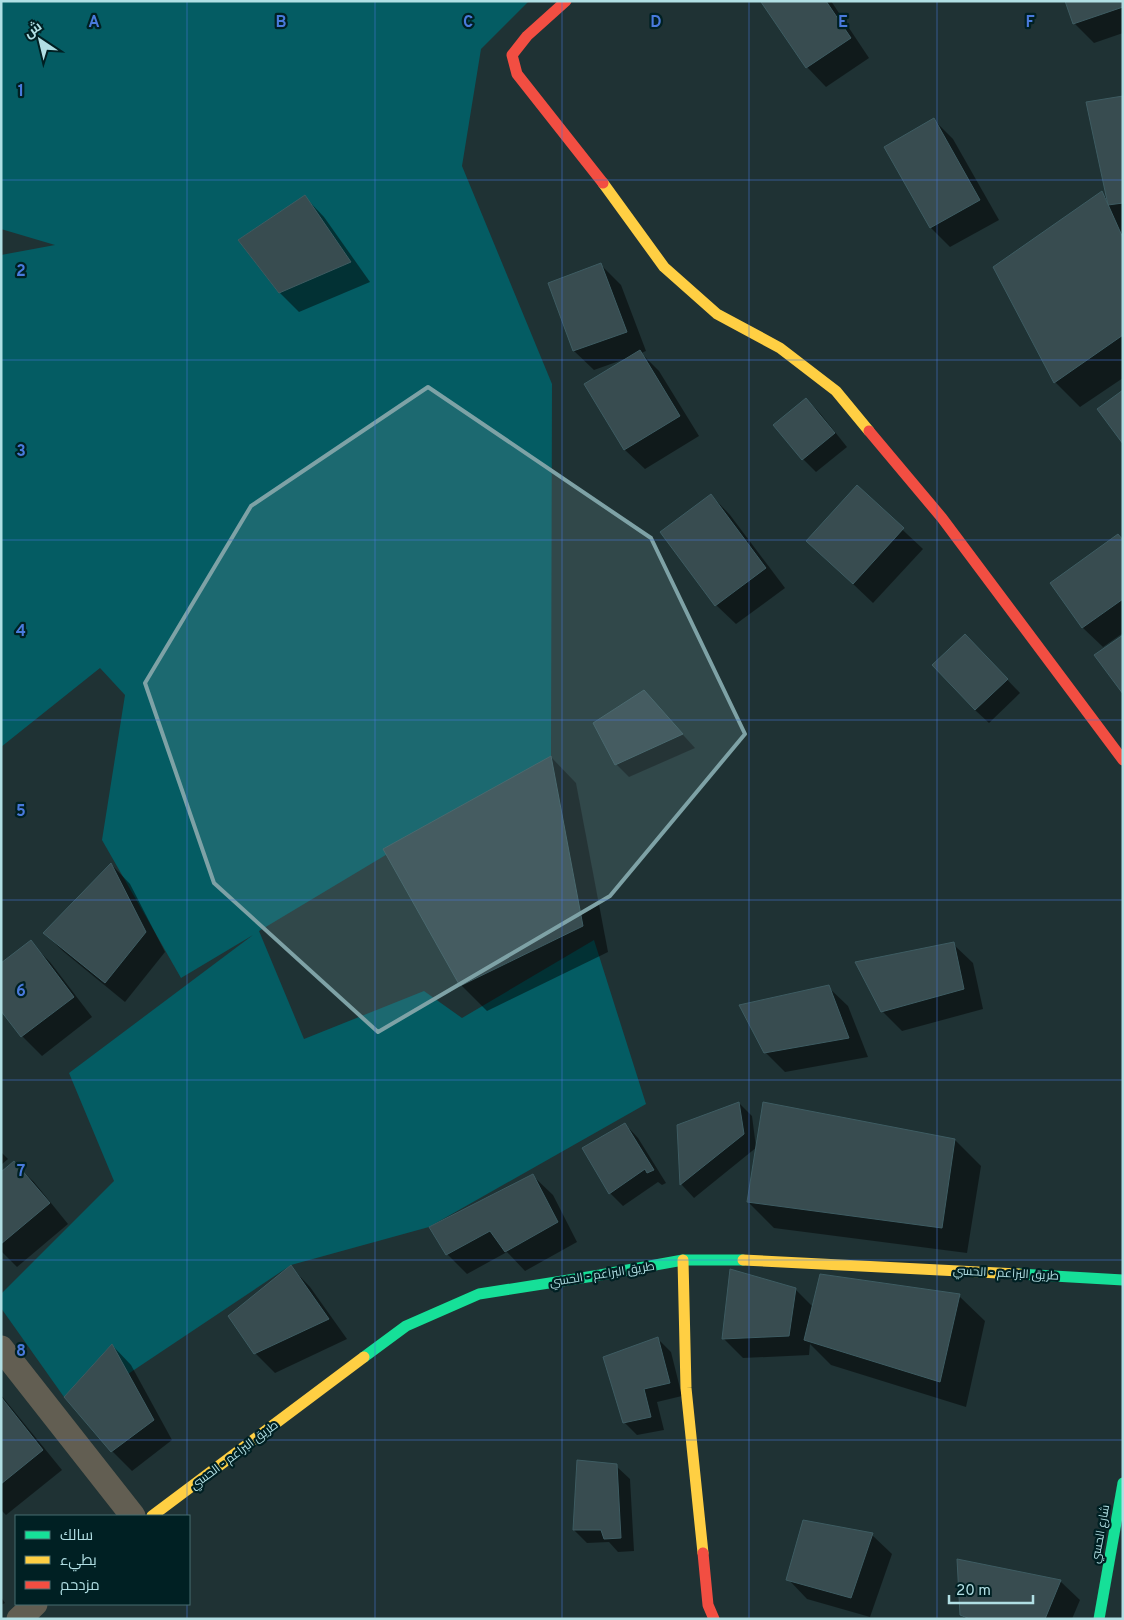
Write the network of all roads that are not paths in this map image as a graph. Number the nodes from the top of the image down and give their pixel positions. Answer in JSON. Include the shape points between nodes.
{"nodes":[{"id":1,"x":566,"y":1,"type":"edge"},
{"id":2,"x":1123,"y":760,"type":"edge"},
{"id":3,"x":683,"y":1260,"type":"junction"},
{"id":4,"x":1123,"y":1280,"type":"edge"},
{"id":5,"x":1,"y":1348,"type":"edge"},
{"id":6,"x":1123,"y":1483,"type":"edge"},
{"id":7,"x":132,"y":1515,"type":"edge"},
{"id":8,"x":153,"y":1515,"type":"edge"},
{"id":9,"x":34,"y":1605,"type":"edge"},
{"id":10,"x":19,"y":1619,"type":"edge"},
{"id":11,"x":714,"y":1619,"type":"edge"},
{"id":12,"x":1098,"y":1619,"type":"edge"}],
"edges":[{"from":1,"to":2,"type":"street","via":[[527,36],[512,55],[517,74],[607,188],[664,267],[717,314],[780,348],[836,391],[942,518]]},
{"from":3,"to":4,"type":"street","name":"طريق البراعم - الحسي","via":[[760,1260]]},
{"from":3,"to":8,"type":"street","name":"طريق البراعم - الحسي","via":[[479,1294],[406,1326]]},
{"from":3,"to":11,"type":"street","via":[[686,1388],[708,1605]]},
{"from":5,"to":7,"type":"street"},
{"from":6,"to":12,"type":"street","name":"شارع الحسي"},
{"from":9,"to":10,"type":"street"}]}
